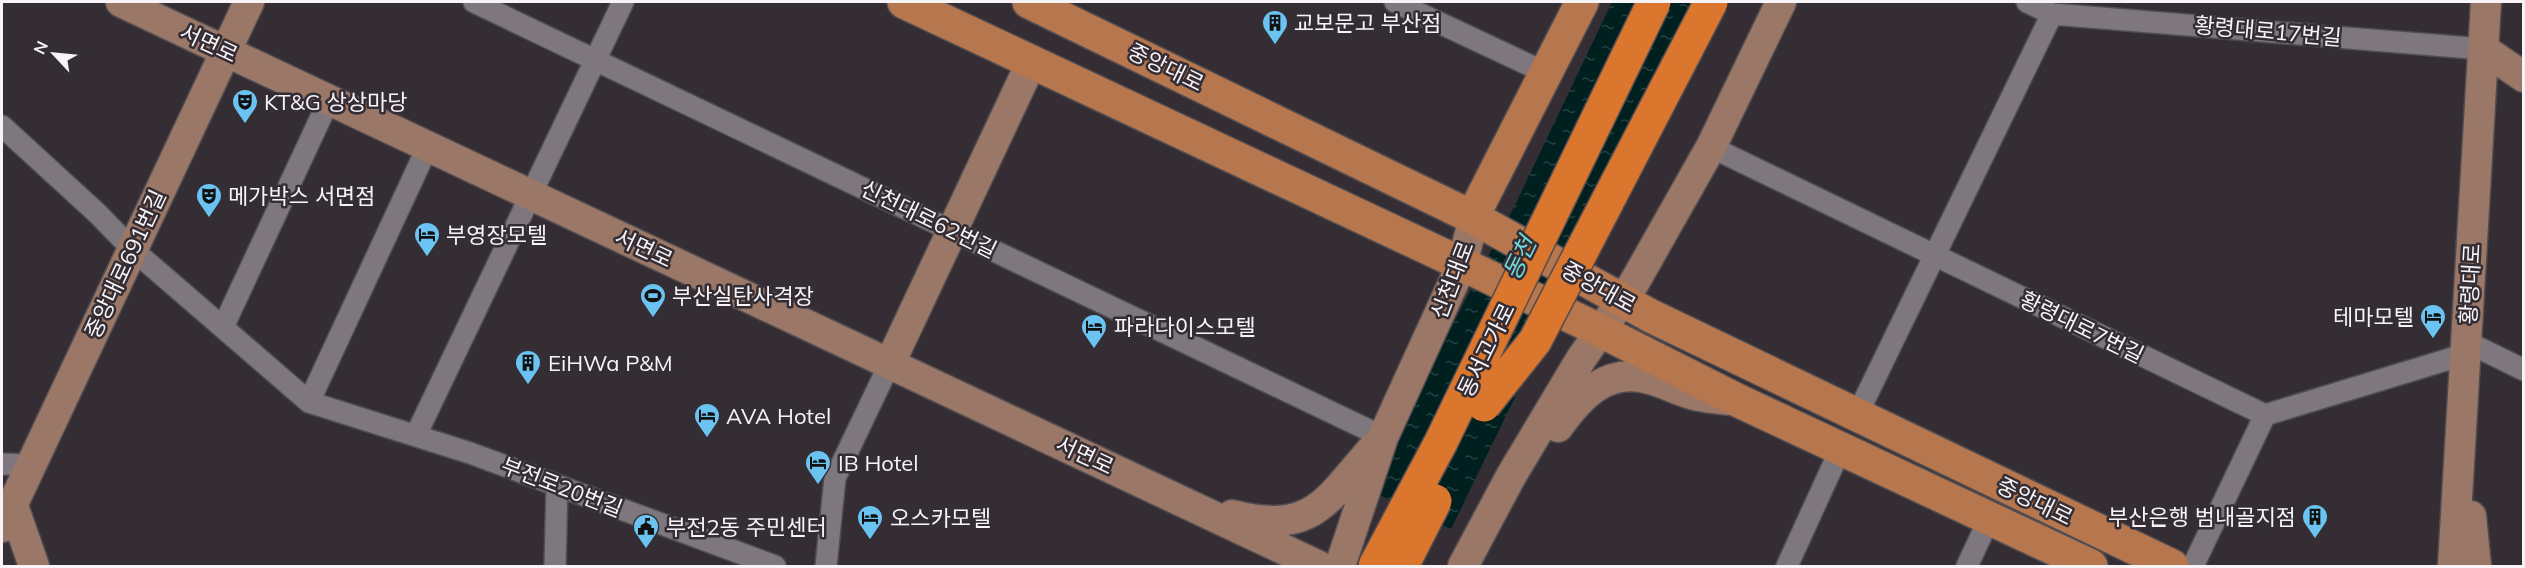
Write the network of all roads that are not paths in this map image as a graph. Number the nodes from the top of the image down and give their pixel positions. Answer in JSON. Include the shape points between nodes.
{"nodes":[{"id":1,"x":121,"y":2,"type":"edge"},
{"id":2,"x":249,"y":2,"type":"edge"},
{"id":3,"x":474,"y":2,"type":"edge"},
{"id":4,"x":623,"y":2,"type":"edge"},
{"id":5,"x":904,"y":2,"type":"edge"},
{"id":6,"x":1395,"y":2,"type":"edge"},
{"id":7,"x":1582,"y":2,"type":"edge"},
{"id":8,"x":1631,"y":2,"type":"edge"},
{"id":9,"x":1654,"y":2,"type":"edge"},
{"id":10,"x":1678,"y":2,"type":"edge"},
{"id":11,"x":1712,"y":2,"type":"edge"},
{"id":12,"x":1781,"y":2,"type":"edge"},
{"id":13,"x":2027,"y":2,"type":"edge"},
{"id":14,"x":2486,"y":2,"type":"edge"},
{"id":15,"x":1048,"y":5,"type":"edge"},
{"id":16,"x":2052,"y":14,"type":"junction"},
{"id":17,"x":2483,"y":49,"type":"junction"},
{"id":18,"x":225,"y":51,"type":"junction"},
{"id":19,"x":595,"y":60,"type":"junction"},
{"id":20,"x":1032,"y":61,"type":"junction"},
{"id":21,"x":1546,"y":73,"type":"junction"},
{"id":22,"x":2523,"y":77,"type":"edge"},
{"id":23,"x":329,"y":100,"type":"junction"},
{"id":24,"x":4,"y":137,"type":"edge"},
{"id":25,"x":428,"y":146,"type":"junction"},
{"id":26,"x":1711,"y":147,"type":"junction"},
{"id":27,"x":529,"y":194,"type":"junction"},
{"id":28,"x":1474,"y":218,"type":"junction"},
{"id":29,"x":952,"y":230,"type":"junction"},
{"id":30,"x":132,"y":249,"type":"junction"},
{"id":31,"x":1933,"y":256,"type":"junction"},
{"id":32,"x":1462,"y":264,"type":"junction"},
{"id":33,"x":1623,"y":301,"type":"junction"},
{"id":34,"x":223,"y":327,"type":"junction"},
{"id":35,"x":1600,"y":331,"type":"junction"},
{"id":36,"x":2466,"y":348,"type":"junction"},
{"id":37,"x":890,"y":363,"type":"junction"},
{"id":38,"x":2523,"y":370,"type":"edge"},
{"id":39,"x":1739,"y":401,"type":"junction"},
{"id":40,"x":309,"y":402,"type":"junction"},
{"id":41,"x":1484,"y":405,"type":"junction"},
{"id":42,"x":1857,"y":415,"type":"junction"},
{"id":43,"x":2265,"y":416,"type":"junction"},
{"id":44,"x":416,"y":435,"type":"junction"},
{"id":45,"x":1383,"y":437,"type":"junction"},
{"id":46,"x":1841,"y":448,"type":"junction"},
{"id":47,"x":16,"y":464,"type":"edge"},
{"id":48,"x":2459,"y":470,"type":"junction"},
{"id":49,"x":1511,"y":476,"type":"junction"},
{"id":50,"x":557,"y":485,"type":"junction"},
{"id":51,"x":1183,"y":501,"type":"junction"},
{"id":52,"x":7,"y":515,"type":"edge"},
{"id":53,"x":1989,"y":519,"type":"junction"},
{"id":54,"x":34,"y":567,"type":"edge"},
{"id":55,"x":555,"y":567,"type":"edge"},
{"id":56,"x":775,"y":567,"type":"edge"},
{"id":57,"x":826,"y":567,"type":"edge"},
{"id":58,"x":1318,"y":567,"type":"edge"},
{"id":59,"x":1340,"y":567,"type":"edge"},
{"id":60,"x":1360,"y":567,"type":"edge"},
{"id":61,"x":1375,"y":567,"type":"edge"},
{"id":62,"x":1402,"y":567,"type":"edge"},
{"id":63,"x":1463,"y":567,"type":"edge"},
{"id":64,"x":1787,"y":567,"type":"edge"},
{"id":65,"x":1967,"y":567,"type":"edge"},
{"id":66,"x":2091,"y":567,"type":"edge"},
{"id":67,"x":2172,"y":567,"type":"edge"},
{"id":68,"x":2193,"y":567,"type":"edge"},
{"id":69,"x":2453,"y":567,"type":"edge"},
{"id":70,"x":2476,"y":567,"type":"edge"}],
"edges":[{"from":1,"to":18,"type":"main road","name":"서면로"},
{"from":2,"to":18,"type":"main road","name":"중앙대로691번길"},
{"from":3,"to":19,"type":"street","name":"신천대로62번길"},
{"from":4,"to":19,"type":"street"},
{"from":5,"to":20,"type":"main road","name":"중앙대로"},
{"from":6,"to":21,"type":"street"},
{"from":7,"to":21,"type":"main road","name":"신천대로"},
{"from":8,"to":60,"type":"highway"},
{"from":9,"to":61,"type":"highway","name":"동서고가로","bridge":true,"via":[[1441,442]]},
{"from":10,"to":41,"type":"highway","name":"동서고가로","bridge":true},
{"from":11,"to":41,"type":"highway","bridge":true,"via":[[1535,341]]},
{"from":12,"to":26,"type":"main road"},
{"from":13,"to":16,"type":"street","name":"황령대로17번길"},
{"from":14,"to":17,"type":"main road","name":"황령대로"},
{"from":15,"to":28,"type":"main road","name":"중앙대로"},
{"from":16,"to":17,"type":"street","name":"황령대로17번길"},
{"from":16,"to":31,"type":"street"},
{"from":17,"to":22,"type":"main road"},
{"from":17,"to":36,"type":"main road","name":"황령대로"},
{"from":18,"to":23,"type":"main road","name":"서면로"},
{"from":18,"to":30,"type":"main road","name":"중앙대로691번길"},
{"from":19,"to":27,"type":"street"},
{"from":19,"to":29,"type":"street","name":"신천대로62번길"},
{"from":20,"to":29,"type":"main road"},
{"from":20,"to":32,"type":"main road","name":"중앙대로"},
{"from":21,"to":28,"type":"main road","name":"신천대로"},
{"from":23,"to":25,"type":"main road","name":"서면로"},
{"from":23,"to":34,"type":"street"},
{"from":24,"to":30,"type":"street","name":"부전로20번길"},
{"from":25,"to":27,"type":"main road","name":"서면로"},
{"from":25,"to":40,"type":"street"},
{"from":26,"to":31,"type":"street","name":"황령대로7번길"},
{"from":26,"to":33,"type":"main road"},
{"from":27,"to":37,"type":"main road","name":"서면로"},
{"from":27,"to":44,"type":"street"},
{"from":28,"to":32,"type":"main road","name":"신천대로"},
{"from":28,"to":33,"type":"main road","name":"중앙대로","bridge":true},
{"from":29,"to":37,"type":"main road"},
{"from":29,"to":45,"type":"street","name":"신천대로62번길"},
{"from":30,"to":34,"type":"street","name":"부전로20번길"},
{"from":30,"to":47,"type":"main road","name":"중앙대로691번길"},
{"from":31,"to":42,"type":"street"},
{"from":31,"to":43,"type":"street","name":"황령대로7번길"},
{"from":32,"to":35,"type":"main road","name":"중앙대로","bridge":true},
{"from":32,"to":45,"type":"main road","name":"신천대로"},
{"from":33,"to":35,"type":"main road"},
{"from":33,"to":42,"type":"main road","name":"중앙대로"},
{"from":34,"to":40,"type":"street","name":"부전로20번길"},
{"from":35,"to":39,"type":"main road","name":"중앙대로"},
{"from":35,"to":49,"type":"main road"},
{"from":36,"to":38,"type":"street"},
{"from":36,"to":43,"type":"street"},
{"from":36,"to":48,"type":"main road","name":"황령대로"},
{"from":37,"to":51,"type":"main road","name":"서면로"},
{"from":37,"to":57,"type":"street","via":[[835,478]]},
{"from":39,"to":46,"type":"main road","name":"중앙대로"},
{"from":39,"to":49,"type":"main road","via":[[1690,394],[1647,378],[1618,376],[1596,384],[1572,407],[1537,457]]},
{"from":40,"to":44,"type":"street","name":"부전로20번길"},
{"from":41,"to":62,"type":"highway","name":"동서고가로","bridge":true},
{"from":42,"to":67,"type":"main road","name":"중앙대로"},
{"from":43,"to":68,"type":"street"},
{"from":44,"to":50,"type":"street","name":"부전로20번길"},
{"from":45,"to":51,"type":"main road","name":"서면로","via":[[1318,508],[1302,517],[1261,522]]},
{"from":45,"to":59,"type":"main road","name":"신천대로"},
{"from":46,"to":53,"type":"main road","name":"중앙대로"},
{"from":46,"to":64,"type":"street"},
{"from":47,"to":52,"type":"main road","name":"중앙대로691번길"},
{"from":48,"to":69,"type":"main road","name":"황령대로"},
{"from":48,"to":70,"type":"main road","via":[[2469,494]]},
{"from":49,"to":63,"type":"main road"},
{"from":50,"to":55,"type":"street"},
{"from":50,"to":56,"type":"street","name":"부전로20번길"},
{"from":51,"to":58,"type":"main road","name":"서면로"},
{"from":52,"to":54,"type":"main road"},
{"from":53,"to":65,"type":"street","name":"중앙대로"},
{"from":53,"to":66,"type":"main road","name":"중앙대로"}]}
